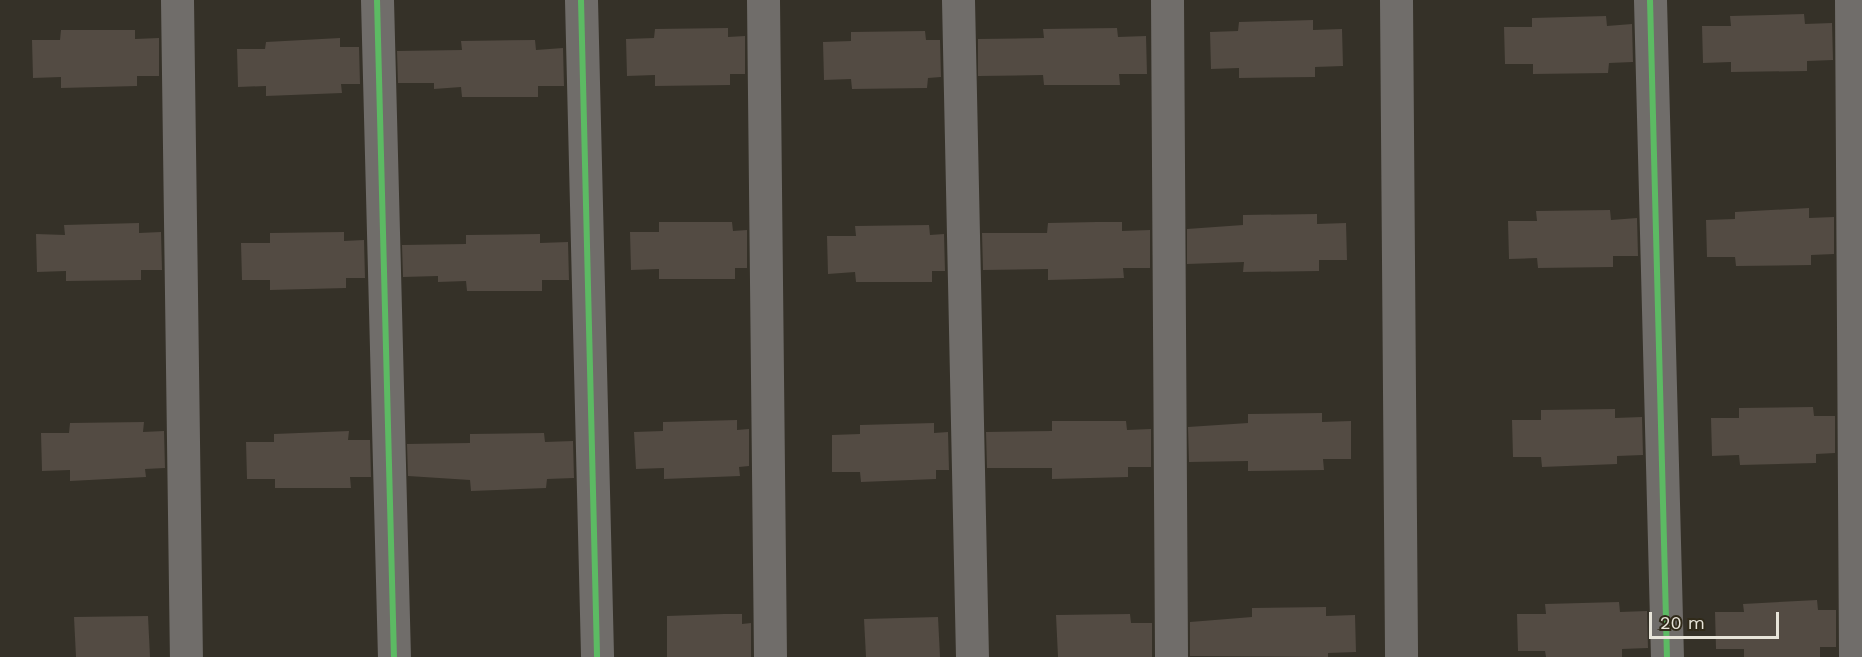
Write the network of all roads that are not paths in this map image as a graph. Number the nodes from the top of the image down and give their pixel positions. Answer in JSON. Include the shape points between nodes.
{"nodes":[{"id":1,"x":177,"y":0,"type":"edge"},
{"id":2,"x":377,"y":0,"type":"edge"},
{"id":3,"x":581,"y":0,"type":"edge"},
{"id":4,"x":763,"y":0,"type":"edge"},
{"id":5,"x":958,"y":0,"type":"edge"},
{"id":6,"x":1167,"y":0,"type":"edge"},
{"id":7,"x":1396,"y":0,"type":"edge"},
{"id":8,"x":1650,"y":0,"type":"edge"},
{"id":9,"x":1851,"y":0,"type":"edge"},
{"id":10,"x":186,"y":657,"type":"edge"},
{"id":11,"x":394,"y":657,"type":"edge"},
{"id":12,"x":597,"y":657,"type":"edge"},
{"id":13,"x":770,"y":657,"type":"edge"},
{"id":14,"x":972,"y":657,"type":"edge"},
{"id":15,"x":1171,"y":657,"type":"edge"},
{"id":16,"x":1401,"y":657,"type":"edge"},
{"id":17,"x":1667,"y":657,"type":"edge"},
{"id":18,"x":1855,"y":657,"type":"edge"}],
"edges":[{"from":1,"to":10,"type":"street"},
{"from":2,"to":11,"type":"street"},
{"from":3,"to":12,"type":"street"},
{"from":4,"to":13,"type":"street"},
{"from":5,"to":14,"type":"street"},
{"from":6,"to":15,"type":"street"},
{"from":7,"to":16,"type":"street"},
{"from":8,"to":17,"type":"street"},
{"from":9,"to":18,"type":"street"}]}
